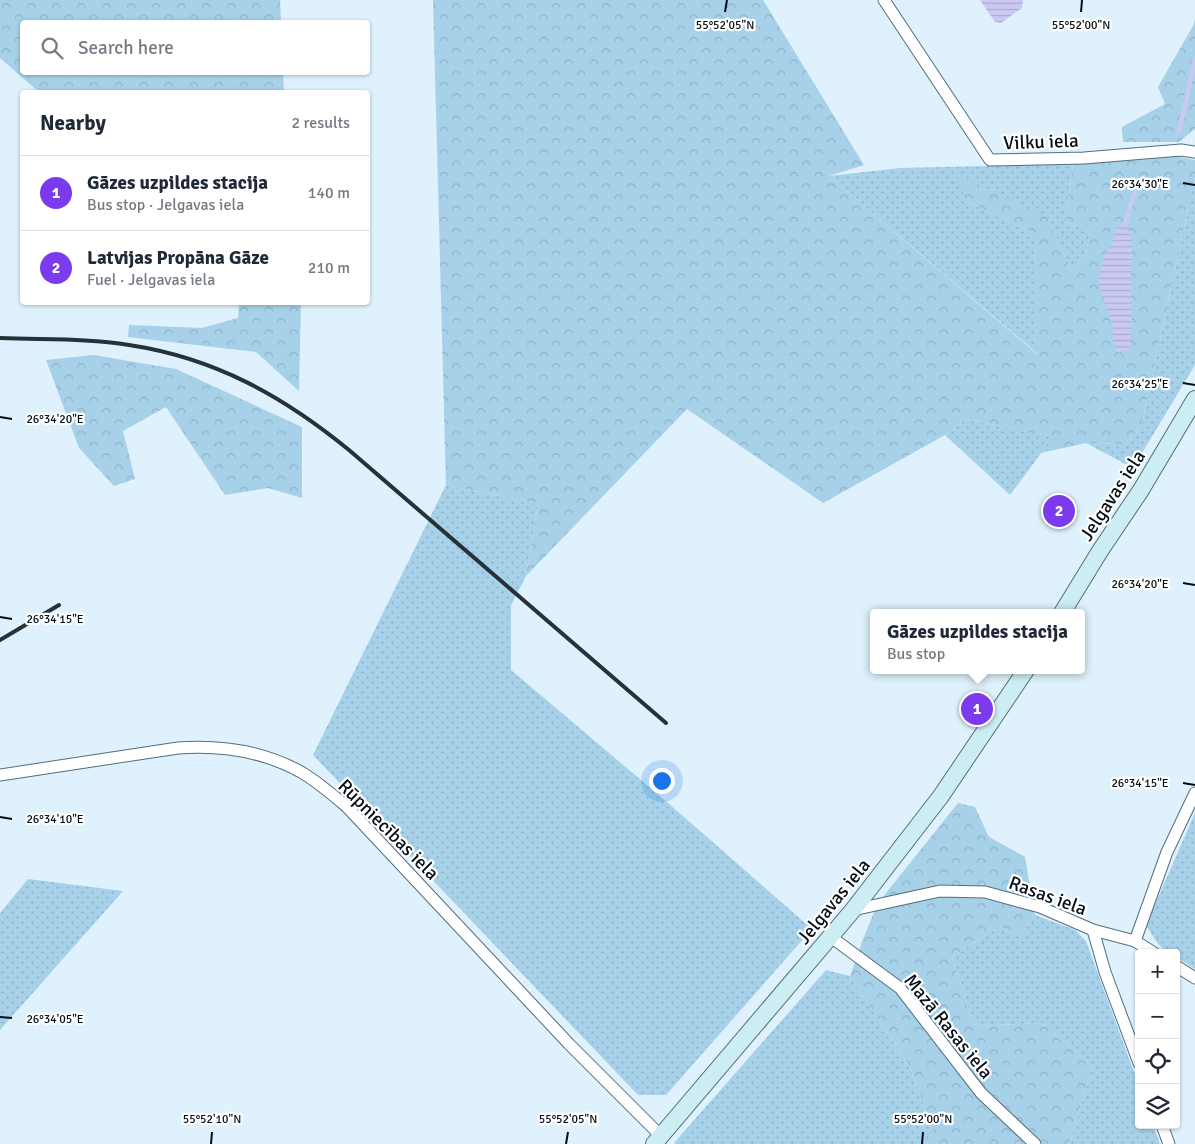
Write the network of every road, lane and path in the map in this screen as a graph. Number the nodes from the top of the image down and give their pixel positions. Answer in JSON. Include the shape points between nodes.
{"nodes":[{"id":1,"x":884,"y":0,"type":"edge"},
{"id":2,"x":1195,"y":152,"type":"edge"},
{"id":3,"x":1195,"y":399,"type":"edge"},
{"id":4,"x":1064,"y":609,"type":"edge"},
{"id":5,"x":1023,"y":674,"type":"edge"},
{"id":6,"x":0,"y":775,"type":"edge"},
{"id":7,"x":1195,"y":793,"type":"edge"},
{"id":8,"x":853,"y":910,"type":"junction"},
{"id":9,"x":1093,"y":930,"type":"junction"},
{"id":10,"x":831,"y":937,"type":"junction"},
{"id":11,"x":1135,"y":941,"type":"junction"},
{"id":12,"x":1148,"y":949,"type":"edge"},
{"id":13,"x":1180,"y":969,"type":"edge"},
{"id":14,"x":1195,"y":978,"type":"edge"},
{"id":15,"x":1135,"y":1052,"type":"edge"},
{"id":16,"x":1163,"y":1129,"type":"edge"},
{"id":17,"x":658,"y":1140,"type":"edge"},
{"id":18,"x":1035,"y":1144,"type":"edge"},
{"id":19,"x":1169,"y":1144,"type":"edge"}],
"edges":[{"from":1,"to":2,"type":"street","name":"Vilku iela","via":[[990,160],[1084,158],[1181,150]]},
{"from":3,"to":4,"type":"street","name":"Jelgavas iela"},
{"from":5,"to":8,"type":"street","name":"Jelgavas iela","via":[[941,796]]},
{"from":6,"to":17,"type":"street","name":"Rūpniecības iela","via":[[197,747],[251,753],[301,772],[347,808]]},
{"from":7,"to":11,"type":"street","via":[[1167,852]]},
{"from":8,"to":9,"type":"street","name":"Rasas iela","via":[[940,891],[985,892],[1040,907]]},
{"from":8,"to":10,"type":"street","name":"Jelgavas iela"},
{"from":9,"to":11,"type":"street"},
{"from":9,"to":15,"type":"street","name":"Rasas iela"},
{"from":10,"to":17,"type":"street","name":"Jelgavas iela"},
{"from":10,"to":18,"type":"street","name":"Mazā Rasas iela","via":[[900,988],[981,1093]]},
{"from":11,"to":12,"type":"street"},
{"from":13,"to":14,"type":"street"},
{"from":16,"to":19,"type":"street"}]}
